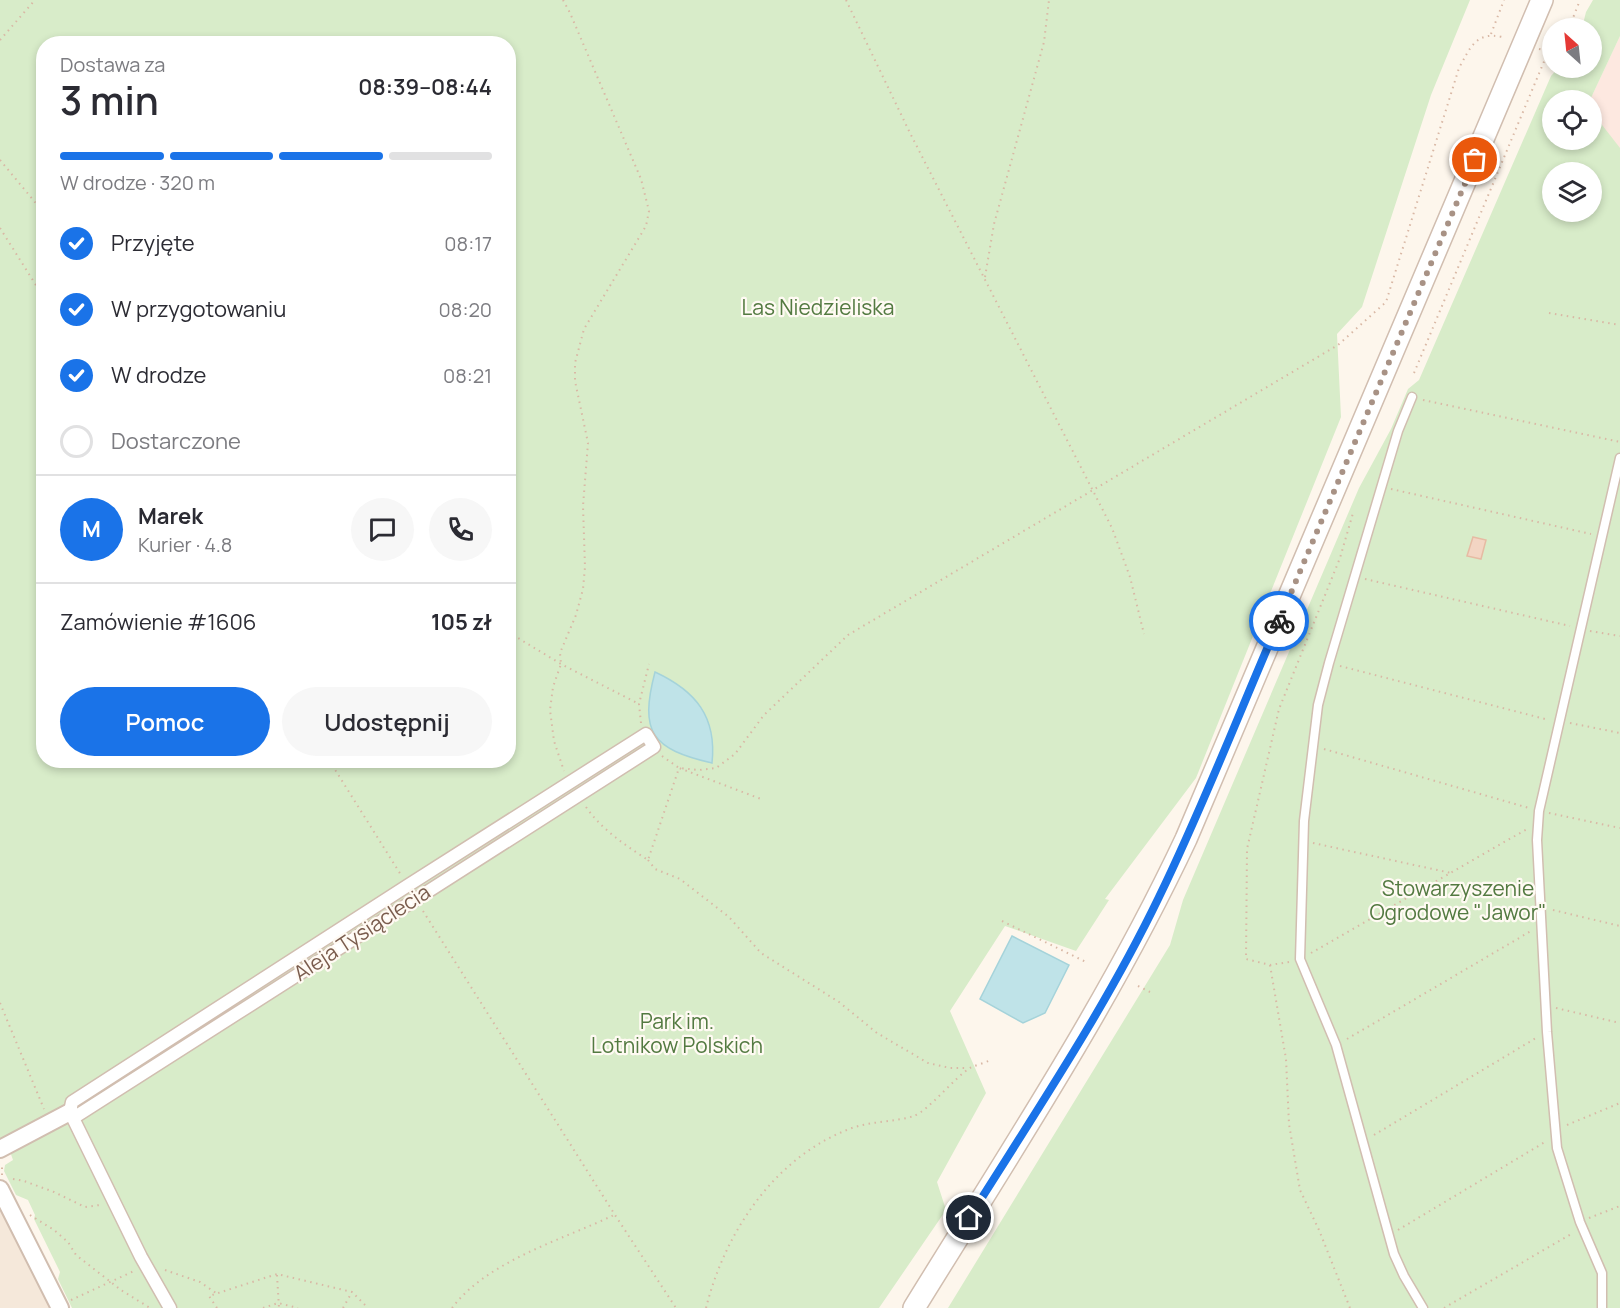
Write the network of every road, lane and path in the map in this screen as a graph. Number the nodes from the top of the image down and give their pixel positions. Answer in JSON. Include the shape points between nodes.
{"nodes":[{"id":1,"x":35,"y":0,"type":"edge"},
{"id":2,"x":562,"y":0,"type":"edge"},
{"id":3,"x":846,"y":0,"type":"edge"},
{"id":4,"x":1049,"y":0,"type":"edge"},
{"id":5,"x":1504,"y":0,"type":"edge"},
{"id":6,"x":1542,"y":0,"type":"edge"},
{"id":7,"x":1580,"y":0,"type":"edge"},
{"id":8,"x":1574,"y":18,"type":"edge"},
{"id":9,"x":1491,"y":34,"type":"junction"},
{"id":10,"x":1502,"y":37,"type":"dead end"},
{"id":11,"x":0,"y":40,"type":"edge"},
{"id":12,"x":1536,"y":48,"type":"dead end"},
{"id":13,"x":1542,"y":50,"type":"edge"},
{"id":14,"x":1542,"y":71,"type":"edge"},
{"id":15,"x":0,"y":160,"type":"edge"},
{"id":16,"x":36,"y":203,"type":"edge"},
{"id":17,"x":0,"y":228,"type":"edge"},
{"id":18,"x":985,"y":280,"type":"junction"},
{"id":19,"x":36,"y":285,"type":"edge"},
{"id":20,"x":1550,"y":313,"type":"dead end"},
{"id":21,"x":1620,"y":326,"type":"edge"},
{"id":22,"x":1414,"y":374,"type":"dead end"},
{"id":23,"x":1412,"y":397,"type":"joint"},
{"id":24,"x":1620,"y":442,"type":"edge"},
{"id":25,"x":1620,"y":458,"type":"edge"},
{"id":26,"x":1381,"y":487,"type":"junction"},
{"id":27,"x":1092,"y":489,"type":"junction"},
{"id":28,"x":1353,"y":513,"type":"dead end"},
{"id":29,"x":1602,"y":537,"type":"junction"},
{"id":30,"x":1355,"y":577,"type":"junction"},
{"id":31,"x":1581,"y":629,"type":"junction"},
{"id":32,"x":1144,"y":634,"type":"dead end"},
{"id":33,"x":1620,"y":636,"type":"edge"},
{"id":34,"x":516,"y":637,"type":"edge"},
{"id":35,"x":1329,"y":663,"type":"junction"},
{"id":36,"x":561,"y":664,"type":"junction"},
{"id":37,"x":649,"y":664,"type":"dead end"},
{"id":38,"x":639,"y":704,"type":"junction"},
{"id":39,"x":1560,"y":720,"type":"junction"},
{"id":40,"x":1620,"y":733,"type":"edge"},
{"id":41,"x":646,"y":734,"type":"junction"},
{"id":42,"x":1312,"y":746,"type":"junction"},
{"id":43,"x":654,"y":747,"type":"junction"},
{"id":44,"x":334,"y":768,"type":"edge"},
{"id":45,"x":679,"y":768,"type":"junction"},
{"id":46,"x":761,"y":799,"type":"dead end"},
{"id":47,"x":1539,"y":811,"type":"junction"},
{"id":48,"x":1538,"y":823,"type":"junction"},
{"id":49,"x":1620,"y":828,"type":"edge"},
{"id":50,"x":1303,"y":840,"type":"junction"},
{"id":51,"x":648,"y":860,"type":"dead end"},
{"id":52,"x":1451,"y":873,"type":"junction"},
{"id":53,"x":407,"y":886,"type":"junction"},
{"id":54,"x":415,"y":899,"type":"junction"},
{"id":55,"x":1540,"y":907,"type":"junction"},
{"id":56,"x":1002,"y":921,"type":"dead end"},
{"id":57,"x":1541,"y":926,"type":"junction"},
{"id":58,"x":1620,"y":926,"type":"edge"},
{"id":59,"x":1300,"y":959,"type":"junction"},
{"id":60,"x":1086,"y":962,"type":"dead end"},
{"id":61,"x":1270,"y":965,"type":"junction"},
{"id":62,"x":1138,"y":986,"type":"dead end"},
{"id":63,"x":1150,"y":992,"type":"dead end"},
{"id":64,"x":0,"y":1003,"type":"edge"},
{"id":65,"x":1546,"y":1006,"type":"junction"},
{"id":66,"x":1620,"y":1023,"type":"edge"},
{"id":67,"x":1546,"y":1032,"type":"junction"},
{"id":68,"x":1336,"y":1045,"type":"junction"},
{"id":69,"x":991,"y":1060,"type":"dead end"},
{"id":70,"x":969,"y":1068,"type":"junction"},
{"id":71,"x":1620,"y":1103,"type":"edge"},
{"id":72,"x":70,"y":1112,"type":"junction"},
{"id":73,"x":49,"y":1123,"type":"junction"},
{"id":74,"x":1555,"y":1133,"type":"junction"},
{"id":75,"x":1364,"y":1141,"type":"junction"},
{"id":76,"x":3,"y":1154,"type":"edge"},
{"id":77,"x":5,"y":1182,"type":"edge"},
{"id":78,"x":115,"y":1203,"type":"junction"},
{"id":79,"x":1620,"y":1206,"type":"edge"},
{"id":80,"x":27,"y":1208,"type":"dead end"},
{"id":81,"x":30,"y":1215,"type":"junction"},
{"id":82,"x":615,"y":1215,"type":"junction"},
{"id":83,"x":29,"y":1220,"type":"dead end"},
{"id":84,"x":1582,"y":1224,"type":"junction"},
{"id":85,"x":1388,"y":1236,"type":"junction"},
{"id":86,"x":146,"y":1265,"type":"junction"},
{"id":87,"x":277,"y":1274,"type":"junction"},
{"id":88,"x":111,"y":1282,"type":"junction"},
{"id":89,"x":352,"y":1292,"type":"junction"},
{"id":90,"x":216,"y":1293,"type":"junction"},
{"id":91,"x":279,"y":1303,"type":"junction"},
{"id":92,"x":58,"y":1305,"type":"edge"},
{"id":93,"x":40,"y":1308,"type":"edge"},
{"id":94,"x":150,"y":1308,"type":"edge"},
{"id":95,"x":170,"y":1308,"type":"edge"},
{"id":96,"x":217,"y":1308,"type":"edge"},
{"id":97,"x":263,"y":1308,"type":"edge"},
{"id":98,"x":279,"y":1308,"type":"edge"},
{"id":99,"x":298,"y":1308,"type":"edge"},
{"id":100,"x":343,"y":1308,"type":"edge"},
{"id":101,"x":368,"y":1308,"type":"edge"},
{"id":102,"x":452,"y":1308,"type":"edge"},
{"id":103,"x":676,"y":1308,"type":"edge"},
{"id":104,"x":706,"y":1308,"type":"edge"},
{"id":105,"x":914,"y":1308,"type":"edge"},
{"id":106,"x":1350,"y":1308,"type":"edge"},
{"id":107,"x":1423,"y":1308,"type":"edge"},
{"id":108,"x":1444,"y":1308,"type":"edge"},
{"id":109,"x":1602,"y":1308,"type":"edge"}],
"edges":[{"from":1,"to":11,"type":"path"},
{"from":2,"to":36,"type":"path","via":[[641,179],[649,211],[646,226],[584,329],[574,363],[588,443],[583,506],[585,567],[576,615],[560,653]]},
{"from":3,"to":18,"type":"path"},
{"from":4,"to":18,"type":"path","via":[[1044,42],[994,224]]},
{"from":5,"to":9,"type":"path"},
{"from":6,"to":105,"type":"street","via":[[1159,898],[1089,1026]]},
{"from":7,"to":8,"type":"path"},
{"from":9,"to":10,"type":"path"},
{"from":9,"to":27,"type":"path","via":[[1480,37],[1459,68],[1386,302],[1338,345]]},
{"from":12,"to":13,"type":"path"},
{"from":14,"to":22,"type":"path"},
{"from":15,"to":16,"type":"path"},
{"from":17,"to":19,"type":"path"},
{"from":18,"to":27,"type":"path"},
{"from":20,"to":21,"type":"path"},
{"from":23,"to":24,"type":"path"},
{"from":23,"to":26,"type":"lane"},
{"from":25,"to":29,"type":"lane"},
{"from":26,"to":29,"type":"path"},
{"from":26,"to":30,"type":"lane"},
{"from":27,"to":32,"type":"path","via":[[1112,528],[1130,578]]},
{"from":27,"to":45,"type":"path","via":[[848,635],[764,715],[735,754],[716,768]]},
{"from":28,"to":61,"type":"path","via":[[1340,558],[1279,709],[1247,849],[1246,959]]},
{"from":29,"to":31,"type":"lane"},
{"from":30,"to":31,"type":"path"},
{"from":30,"to":35,"type":"lane"},
{"from":31,"to":33,"type":"path"},
{"from":31,"to":39,"type":"lane"},
{"from":34,"to":36,"type":"path"},
{"from":35,"to":39,"type":"path"},
{"from":35,"to":42,"type":"lane"},
{"from":36,"to":38,"type":"path"},
{"from":37,"to":38,"type":"path"},
{"from":38,"to":41,"type":"path"},
{"from":39,"to":40,"type":"path"},
{"from":39,"to":47,"type":"lane"},
{"from":41,"to":43,"type":"street"},
{"from":41,"to":53,"type":"street","name":"Aleja Tysiąclecia"},
{"from":42,"to":47,"type":"path"},
{"from":42,"to":50,"type":"lane"},
{"from":43,"to":45,"type":"path"},
{"from":43,"to":54,"type":"street","name":"Aleja Tysiąclecia"},
{"from":44,"to":53,"type":"path"},
{"from":45,"to":46,"type":"path"},
{"from":47,"to":48,"type":"lane"},
{"from":47,"to":49,"type":"path"},
{"from":48,"to":52,"type":"path"},
{"from":48,"to":55,"type":"lane"},
{"from":50,"to":52,"type":"path"},
{"from":50,"to":59,"type":"lane"},
{"from":51,"to":70,"type":"path","via":[[655,869],[680,879],[729,917],[761,953],[839,1002],[877,1033],[928,1063]]},
{"from":52,"to":59,"type":"path"},
{"from":53,"to":72,"type":"street","name":"Aleja Tysiąclecia","via":[[72,1102]]},
{"from":54,"to":72,"type":"street","name":"Aleja Tysiąclecia","via":[[78,1115]]},
{"from":54,"to":82,"type":"path"},
{"from":55,"to":57,"type":"lane"},
{"from":55,"to":58,"type":"path"},
{"from":56,"to":60,"type":"path"},
{"from":57,"to":65,"type":"lane"},
{"from":57,"to":68,"type":"path"},
{"from":59,"to":61,"type":"path"},
{"from":59,"to":68,"type":"lane"},
{"from":61,"to":106,"type":"path","via":[[1286,1059],[1289,1124],[1300,1190]]},
{"from":62,"to":63,"type":"path"},
{"from":64,"to":73,"type":"path"},
{"from":65,"to":66,"type":"path"},
{"from":65,"to":67,"type":"lane"},
{"from":67,"to":74,"type":"lane"},
{"from":67,"to":75,"type":"path"},
{"from":68,"to":75,"type":"lane"},
{"from":69,"to":70,"type":"path"},
{"from":70,"to":104,"type":"path","via":[[916,1115],[854,1127],[807,1150],[784,1170],[745,1217],[728,1247]]},
{"from":71,"to":74,"type":"path"},
{"from":72,"to":73,"type":"street","name":"Aleja Tysiąclecia"},
{"from":72,"to":78,"type":"street"},
{"from":73,"to":76,"type":"street","name":"Aleja Tysiąclecia"},
{"from":74,"to":84,"type":"lane"},
{"from":74,"to":85,"type":"path"},
{"from":75,"to":85,"type":"lane"},
{"from":76,"to":77,"type":"path","via":[[0,1168]]},
{"from":77,"to":78,"type":"path","via":[[24,1181],[85,1207]]},
{"from":77,"to":92,"type":"street"},
{"from":78,"to":86,"type":"street"},
{"from":79,"to":84,"type":"path"},
{"from":80,"to":81,"type":"path"},
{"from":81,"to":83,"type":"path"},
{"from":81,"to":88,"type":"path","via":[[54,1230],[76,1255]]},
{"from":82,"to":102,"type":"path","via":[[488,1274]]},
{"from":82,"to":103,"type":"path"},
{"from":84,"to":108,"type":"path"},
{"from":84,"to":109,"type":"lane","via":[[1602,1273]]},
{"from":85,"to":107,"type":"lane","via":[[1404,1276]]},
{"from":86,"to":88,"type":"path"},
{"from":86,"to":90,"type":"path","via":[[183,1275]]},
{"from":86,"to":95,"type":"street"},
{"from":87,"to":89,"type":"path"},
{"from":87,"to":90,"type":"path"},
{"from":87,"to":91,"type":"path"},
{"from":88,"to":92,"type":"path"},
{"from":88,"to":94,"type":"path"},
{"from":89,"to":100,"type":"path"},
{"from":89,"to":101,"type":"path"},
{"from":90,"to":96,"type":"path","via":[[209,1296]]},
{"from":91,"to":97,"type":"path"},
{"from":91,"to":98,"type":"path"},
{"from":91,"to":99,"type":"path"},
{"from":92,"to":93,"type":"street"}]}
